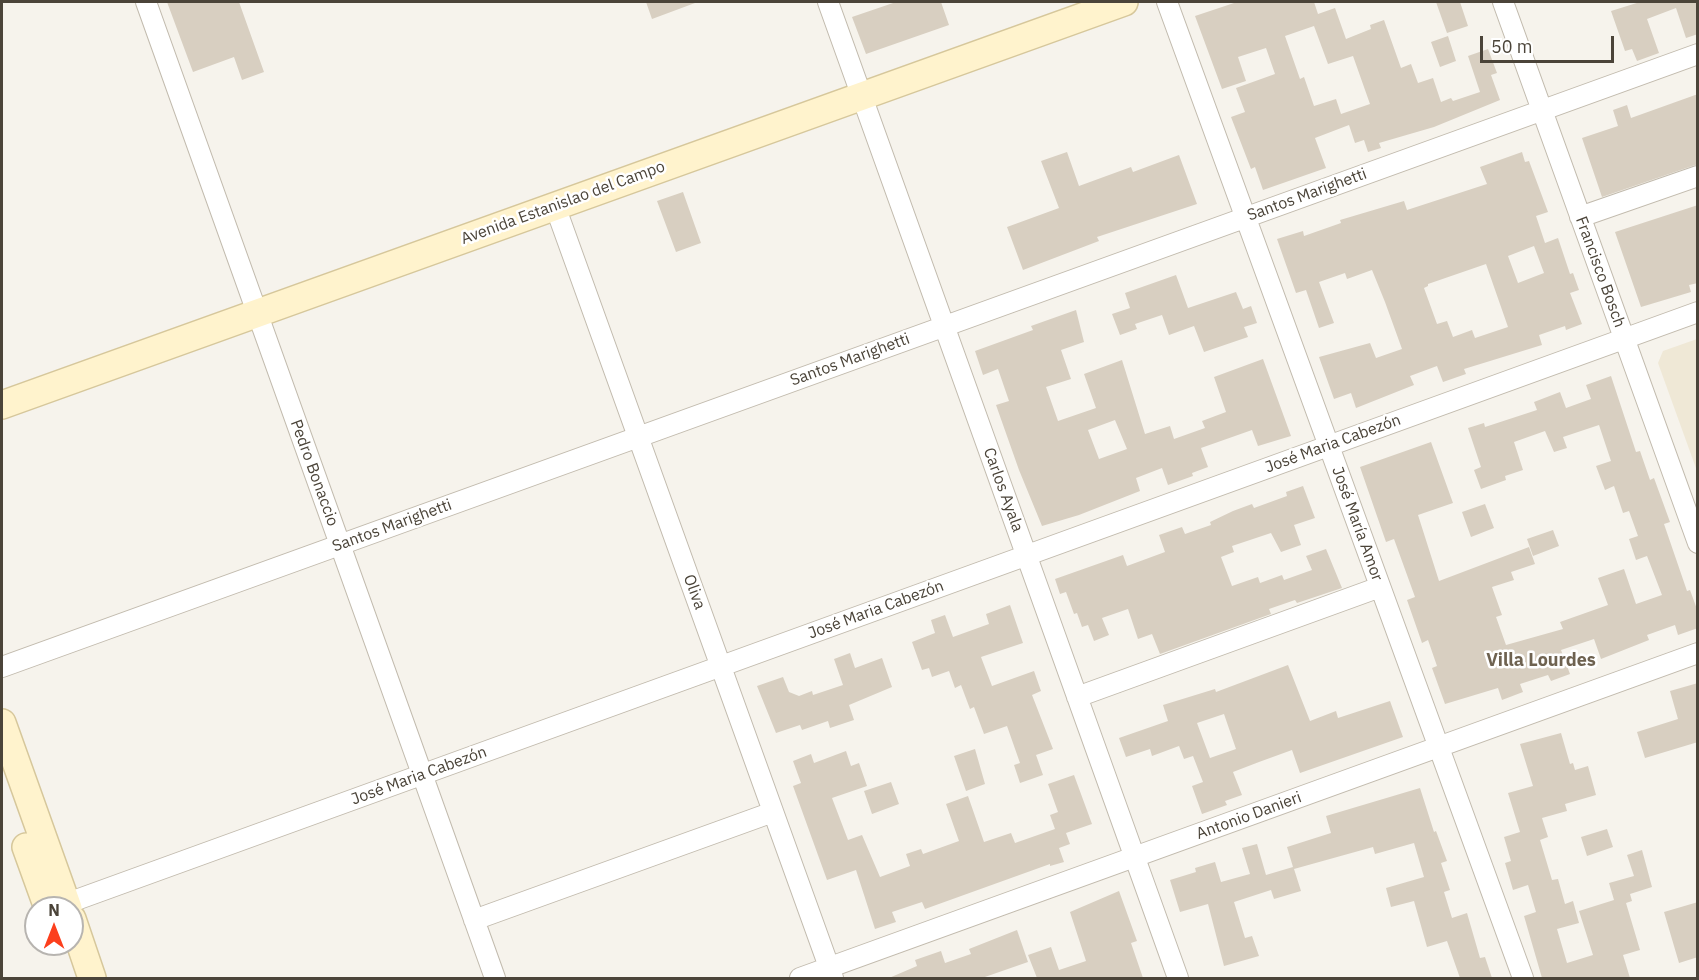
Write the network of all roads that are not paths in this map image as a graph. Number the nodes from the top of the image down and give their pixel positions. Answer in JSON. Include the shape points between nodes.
{"nodes":[{"id":1,"x":146,"y":2,"type":"edge"},
{"id":2,"x":828,"y":2,"type":"edge"},
{"id":3,"x":1124,"y":2,"type":"edge"},
{"id":4,"x":1167,"y":2,"type":"edge"},
{"id":5,"x":1503,"y":2,"type":"edge"},
{"id":6,"x":1698,"y":54,"type":"edge"},
{"id":7,"x":862,"y":96,"type":"junction"},
{"id":8,"x":1542,"y":110,"type":"junction"},
{"id":9,"x":1698,"y":176,"type":"edge"},
{"id":10,"x":555,"y":206,"type":"junction"},
{"id":11,"x":1246,"y":217,"type":"junction"},
{"id":12,"x":1580,"y":217,"type":"junction"},
{"id":13,"x":1698,"y":312,"type":"edge"},
{"id":14,"x":257,"y":313,"type":"junction"},
{"id":15,"x":944,"y":326,"type":"junction"},
{"id":16,"x":1624,"y":338,"type":"junction"},
{"id":17,"x":2,"y":405,"type":"edge"},
{"id":18,"x":638,"y":437,"type":"junction"},
{"id":19,"x":1329,"y":445,"type":"junction"},
{"id":20,"x":1698,"y":543,"type":"edge"},
{"id":21,"x":340,"y":545,"type":"junction"},
{"id":22,"x":1026,"y":555,"type":"junction"},
{"id":23,"x":1380,"y":587,"type":"junction"},
{"id":24,"x":1698,"y":653,"type":"edge"},
{"id":25,"x":721,"y":666,"type":"junction"},
{"id":26,"x":2,"y":667,"type":"edge"},
{"id":27,"x":1077,"y":697,"type":"junction"},
{"id":28,"x":2,"y":723,"type":"edge"},
{"id":29,"x":1439,"y":747,"type":"junction"},
{"id":30,"x":422,"y":774,"type":"junction"},
{"id":31,"x":2,"y":778,"type":"edge"},
{"id":32,"x":773,"y":812,"type":"junction"},
{"id":33,"x":1134,"y":857,"type":"junction"},
{"id":34,"x":56,"y":896,"type":"edge"},
{"id":35,"x":58,"y":896,"type":"edge"},
{"id":36,"x":84,"y":901,"type":"edge"},
{"id":37,"x":474,"y":921,"type":"junction"},
{"id":38,"x":65,"y":956,"type":"edge"},
{"id":39,"x":82,"y":956,"type":"edge"},
{"id":40,"x":831,"y":973,"type":"edge"},
{"id":41,"x":73,"y":978,"type":"edge"},
{"id":42,"x":92,"y":978,"type":"edge"},
{"id":43,"x":495,"y":978,"type":"edge"},
{"id":44,"x":800,"y":978,"type":"edge"},
{"id":45,"x":1178,"y":978,"type":"edge"},
{"id":46,"x":1523,"y":978,"type":"edge"}],
"edges":[{"from":1,"to":14,"type":"street","name":"Pedro Bonaccio"},
{"from":2,"to":7,"type":"street","name":"Carlos Ayala"},
{"from":3,"to":7,"type":"main road","name":"Avenida Estanislao del Campo"},
{"from":4,"to":11,"type":"street","name":"José María Amor"},
{"from":5,"to":8,"type":"street","name":"Francisco Bosch"},
{"from":6,"to":8,"type":"street","name":"Santos Marighetti"},
{"from":7,"to":10,"type":"main road","name":"Avenida Estanislao del Campo"},
{"from":7,"to":15,"type":"street","name":"Carlos Ayala"},
{"from":8,"to":11,"type":"street","name":"Santos Marighetti"},
{"from":8,"to":12,"type":"street","name":"Francisco Bosch"},
{"from":9,"to":12,"type":"street"},
{"from":10,"to":14,"type":"main road","name":"Avenida Estanislao del Campo"},
{"from":10,"to":18,"type":"street","name":"Oliva"},
{"from":11,"to":15,"type":"street","name":"Santos Marighetti"},
{"from":11,"to":19,"type":"street","name":"José María Amor"},
{"from":12,"to":16,"type":"street","name":"Francisco Bosch"},
{"from":13,"to":16,"type":"street","name":"José Maria Cabezón"},
{"from":14,"to":17,"type":"main road","name":"Avenida Estanislao del Campo"},
{"from":14,"to":21,"type":"street","name":"Pedro Bonaccio"},
{"from":15,"to":18,"type":"street","name":"Santos Marighetti"},
{"from":15,"to":22,"type":"street","name":"Carlos Ayala"},
{"from":16,"to":19,"type":"street","name":"José Maria Cabezón"},
{"from":16,"to":20,"type":"street","name":"Francisco Bosch"},
{"from":18,"to":21,"type":"street","name":"Santos Marighetti"},
{"from":18,"to":25,"type":"street","name":"Oliva"},
{"from":19,"to":22,"type":"street","name":"José Maria Cabezón"},
{"from":19,"to":23,"type":"street","name":"José María Amor"},
{"from":21,"to":26,"type":"street","name":"Santos Marighetti"},
{"from":21,"to":30,"type":"street","name":"Pedro Bonaccio"},
{"from":22,"to":25,"type":"street","name":"José Maria Cabezón"},
{"from":22,"to":27,"type":"street","name":"Carlos Ayala"},
{"from":23,"to":27,"type":"street"},
{"from":23,"to":29,"type":"street","name":"José María Amor"},
{"from":24,"to":29,"type":"street","name":"Antonio Danieri"},
{"from":25,"to":30,"type":"street","name":"José Maria Cabezón"},
{"from":25,"to":32,"type":"street","name":"Oliva"},
{"from":27,"to":33,"type":"street","name":"Carlos Ayala"},
{"from":28,"to":35,"type":"main road"},
{"from":29,"to":33,"type":"street","name":"Antonio Danieri"},
{"from":29,"to":46,"type":"street","name":"José María Amor"},
{"from":30,"to":36,"type":"street","name":"José Maria Cabezón"},
{"from":30,"to":37,"type":"street","name":"Pedro Bonaccio"},
{"from":31,"to":34,"type":"main road"},
{"from":32,"to":37,"type":"street"},
{"from":32,"to":40,"type":"street","name":"Oliva"},
{"from":33,"to":40,"type":"street","name":"Antonio Danieri"},
{"from":33,"to":45,"type":"street","name":"Carlos Ayala"},
{"from":37,"to":43,"type":"street","name":"Pedro Bonaccio"},
{"from":38,"to":41,"type":"main road"},
{"from":39,"to":42,"type":"main road"},
{"from":40,"to":44,"type":"street","name":"Antonio Danieri"}]}
